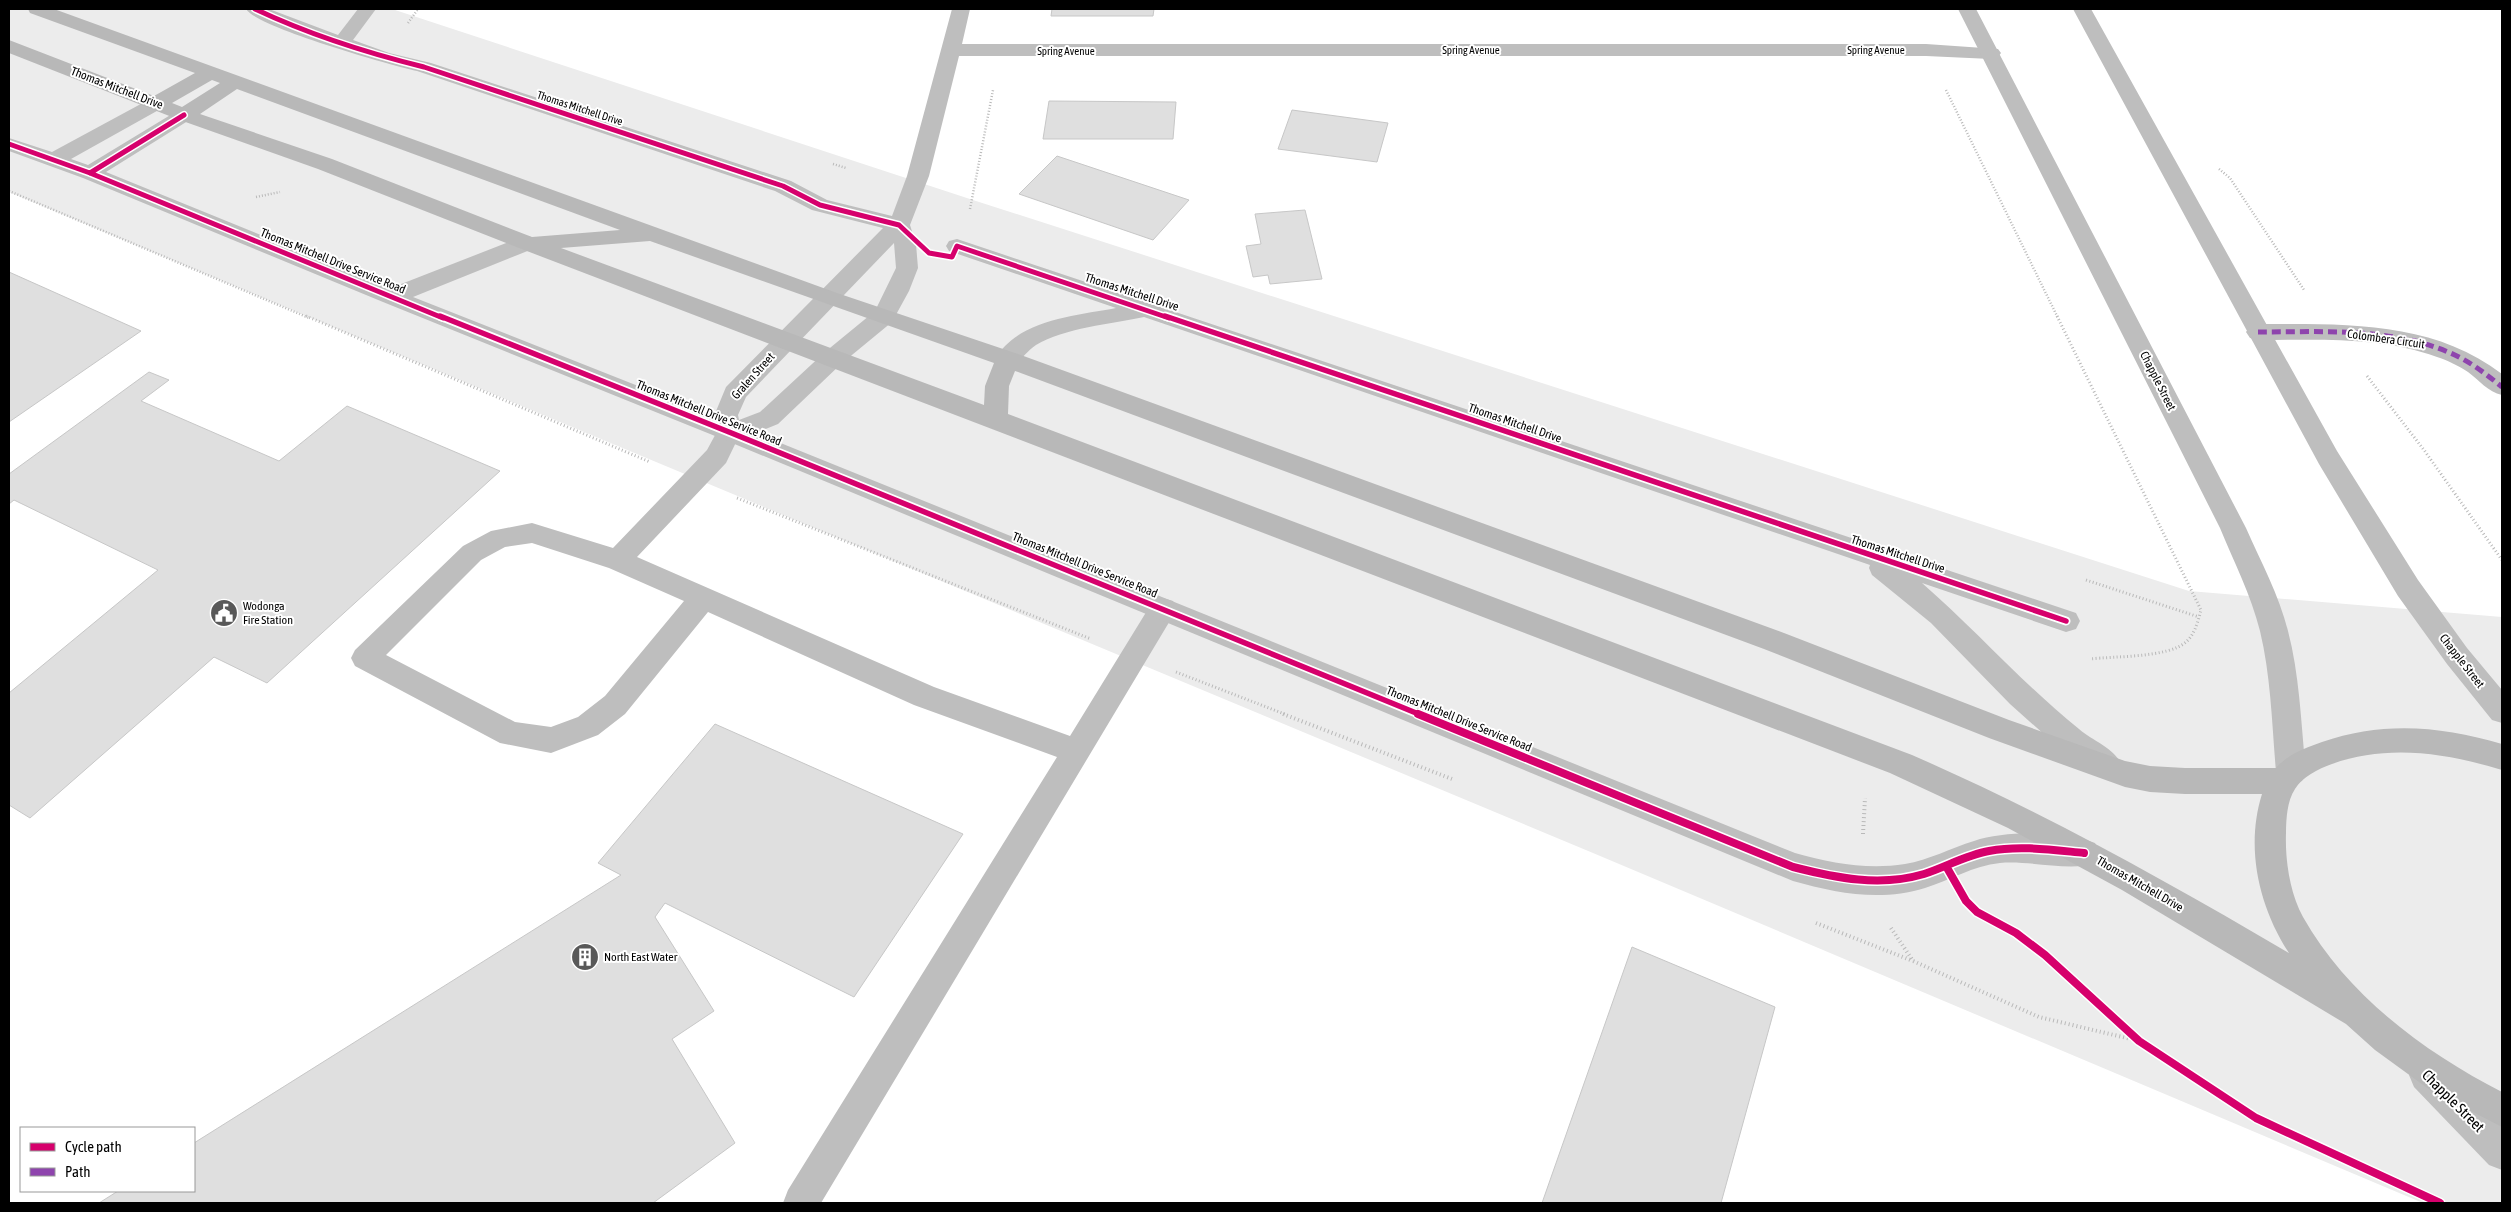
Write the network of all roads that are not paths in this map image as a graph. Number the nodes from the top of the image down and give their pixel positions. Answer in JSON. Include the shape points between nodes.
{"nodes":[{"id":1,"x":37,"y":9,"type":"edge"},
{"id":2,"x":255,"y":9,"type":"edge"},
{"id":3,"x":367,"y":9,"type":"edge"},
{"id":4,"x":961,"y":9,"type":"edge"},
{"id":5,"x":1967,"y":9,"type":"edge"},
{"id":6,"x":2082,"y":9,"type":"edge"},
{"id":7,"x":343,"y":41,"type":"junction"},
{"id":8,"x":9,"y":46,"type":"edge"},
{"id":9,"x":950,"y":50,"type":"junction"},
{"id":10,"x":1991,"y":53,"type":"junction"},
{"id":11,"x":210,"y":73,"type":"junction"},
{"id":12,"x":234,"y":82,"type":"junction"},
{"id":13,"x":157,"y":103,"type":"junction"},
{"id":14,"x":184,"y":115,"type":"junction"},
{"id":15,"x":9,"y":144,"type":"edge"},
{"id":16,"x":54,"y":160,"type":"junction"},
{"id":17,"x":90,"y":174,"type":"junction"},
{"id":18,"x":899,"y":225,"type":"junction"},
{"id":19,"x":655,"y":234,"type":"junction"},
{"id":20,"x":527,"y":243,"type":"junction"},
{"id":21,"x":957,"y":246,"type":"dead end"},
{"id":22,"x":391,"y":297,"type":"junction"},
{"id":23,"x":829,"y":298,"type":"junction"},
{"id":24,"x":1149,"y":309,"type":"junction"},
{"id":25,"x":884,"y":316,"type":"junction"},
{"id":26,"x":2258,"y":332,"type":"junction"},
{"id":27,"x":787,"y":340,"type":"junction"},
{"id":28,"x":834,"y":358,"type":"junction"},
{"id":29,"x":1007,"y":359,"type":"junction"},
{"id":30,"x":2502,"y":387,"type":"edge"},
{"id":31,"x":995,"y":419,"type":"junction"},
{"id":32,"x":729,"y":432,"type":"junction"},
{"id":33,"x":1853,"y":550,"type":"junction"},
{"id":34,"x":618,"y":560,"type":"junction"},
{"id":35,"x":702,"y":599,"type":"junction"},
{"id":36,"x":1163,"y":609,"type":"junction"},
{"id":37,"x":2066,"y":621,"type":"dead end"},
{"id":38,"x":2502,"y":711,"type":"edge"},
{"id":39,"x":1076,"y":751,"type":"junction"},
{"id":40,"x":2502,"y":757,"type":"edge"},
{"id":41,"x":2125,"y":774,"type":"junction"},
{"id":42,"x":2287,"y":776,"type":"junction"},
{"id":43,"x":2084,"y":853,"type":"junction"},
{"id":44,"x":2357,"y":1012,"type":"junction"},
{"id":45,"x":2402,"y":1051,"type":"junction"},
{"id":46,"x":2502,"y":1110,"type":"edge"},
{"id":47,"x":2502,"y":1152,"type":"edge"},
{"id":48,"x":801,"y":1203,"type":"edge"}],
"edges":[{"from":1,"to":11,"type":"main road","name":"Thomas Mitchell Drive"},
{"from":2,"to":7,"type":"street","name":"Thomas Mitchell Drive"},
{"from":3,"to":7,"type":"street"},
{"from":4,"to":9,"type":"street","name":"Gralen Street"},
{"from":5,"to":10,"type":"street","name":"Chapple Street"},
{"from":6,"to":26,"type":"street","name":"Chapple Street"},
{"from":7,"to":18,"type":"street","name":"Thomas Mitchell Drive","via":[[383,57],[418,65],[783,186],[820,205]]},
{"from":8,"to":13,"type":"main road","name":"Thomas Mitchell Drive"},
{"from":9,"to":10,"type":"street","name":"Spring Avenue","via":[[1926,50]]},
{"from":9,"to":18,"type":"street","name":"Gralen Street","via":[[918,176]]},
{"from":10,"to":42,"type":"street","name":"Chapple Street","via":[[2232,528],[2265,602],[2282,676]]},
{"from":11,"to":12,"type":"main road","name":"Thomas Mitchell Drive"},
{"from":11,"to":13,"type":"main road"},
{"from":12,"to":14,"type":"main road"},
{"from":12,"to":19,"type":"main road","name":"Thomas Mitchell Drive"},
{"from":13,"to":14,"type":"main road","name":"Thomas Mitchell Drive"},
{"from":13,"to":16,"type":"street"},
{"from":14,"to":17,"type":"street"},
{"from":14,"to":20,"type":"main road","name":"Thomas Mitchell Drive","via":[[325,164]]},
{"from":15,"to":16,"type":"street","name":"Thomas Mitchell Drive Service Road"},
{"from":16,"to":17,"type":"street","name":"Thomas Mitchell Drive Service Road"},
{"from":17,"to":22,"type":"street","name":"Thomas Mitchell Drive Service Road"},
{"from":18,"to":23,"type":"street","name":"Gralen Street"},
{"from":18,"to":25,"type":"street","via":[[907,268]]},
{"from":19,"to":20,"type":"main road"},
{"from":19,"to":23,"type":"main road","name":"Thomas Mitchell Drive"},
{"from":20,"to":22,"type":"street"},
{"from":20,"to":27,"type":"main road","name":"Thomas Mitchell Drive"},
{"from":21,"to":24,"type":"street","name":"Thomas Mitchell Drive"},
{"from":22,"to":32,"type":"street","name":"Thomas Mitchell Drive Service Road"},
{"from":23,"to":25,"type":"main road","name":"Thomas Mitchell Drive"},
{"from":23,"to":27,"type":"street","name":"Gralen Street"},
{"from":24,"to":29,"type":"street","via":[[1053,329],[1027,340]]},
{"from":24,"to":33,"type":"street","name":"Thomas Mitchell Drive"},
{"from":25,"to":28,"type":"street"},
{"from":25,"to":29,"type":"main road","name":"Thomas Mitchell Drive"},
{"from":26,"to":30,"type":"street","name":"Colombera Circuit","via":[[2336,333],[2420,340],[2457,354]]},
{"from":26,"to":38,"type":"street","name":"Chapple Street","via":[[2328,457],[2408,588]]},
{"from":27,"to":28,"type":"main road","name":"Thomas Mitchell Drive"},
{"from":27,"to":32,"type":"street","name":"Gralen Street","via":[[735,392],[726,415]]},
{"from":28,"to":31,"type":"main road","name":"Thomas Mitchell Drive"},
{"from":28,"to":32,"type":"street","via":[[769,418]]},
{"from":29,"to":31,"type":"main road","via":[[997,386]]},
{"from":29,"to":41,"type":"main road","name":"Thomas Mitchell Drive","via":[[1774,641],[1999,729]]},
{"from":31,"to":43,"type":"main road","name":"Thomas Mitchell Drive","via":[[1880,755],[2011,813]]},
{"from":32,"to":34,"type":"street","via":[[717,456]]},
{"from":32,"to":36,"type":"street","name":"Thomas Mitchell Drive Service Road"},
{"from":33,"to":37,"type":"street","name":"Thomas Mitchell Drive"},
{"from":33,"to":41,"type":"street","name":"Thomas Mitchell Drive","via":[[1928,603],[2061,732]]},
{"from":34,"to":35,"type":"street"},
{"from":34,"to":35,"type":"street","via":[[532,533],[500,538],[472,553],[366,658],[510,734],[551,740],[588,726],[615,706]]},
{"from":35,"to":39,"type":"street","via":[[924,696]]},
{"from":36,"to":39,"type":"street"},
{"from":36,"to":43,"type":"street","name":"Thomas Mitchell Drive Service Road","via":[[1801,870],[1860,881],[1894,881],[1925,874],[1987,851],[2010,848]]},
{"from":39,"to":48,"type":"street"},
{"from":40,"to":42,"type":"main road","via":[[2432,740],[2383,740],[2330,751],[2307,761]]},
{"from":41,"to":42,"type":"main road","name":"Thomas Mitchell Drive","via":[[2186,781]]},
{"from":42,"to":44,"type":"main road","via":[[2275,804],[2270,829],[2274,877],[2296,935],[2331,985]]},
{"from":43,"to":44,"type":"main road","name":"Thomas Mitchell Drive"},
{"from":44,"to":45,"type":"main road"},
{"from":45,"to":46,"type":"main road"},
{"from":45,"to":47,"type":"street","name":"Chapple Street"}]}
